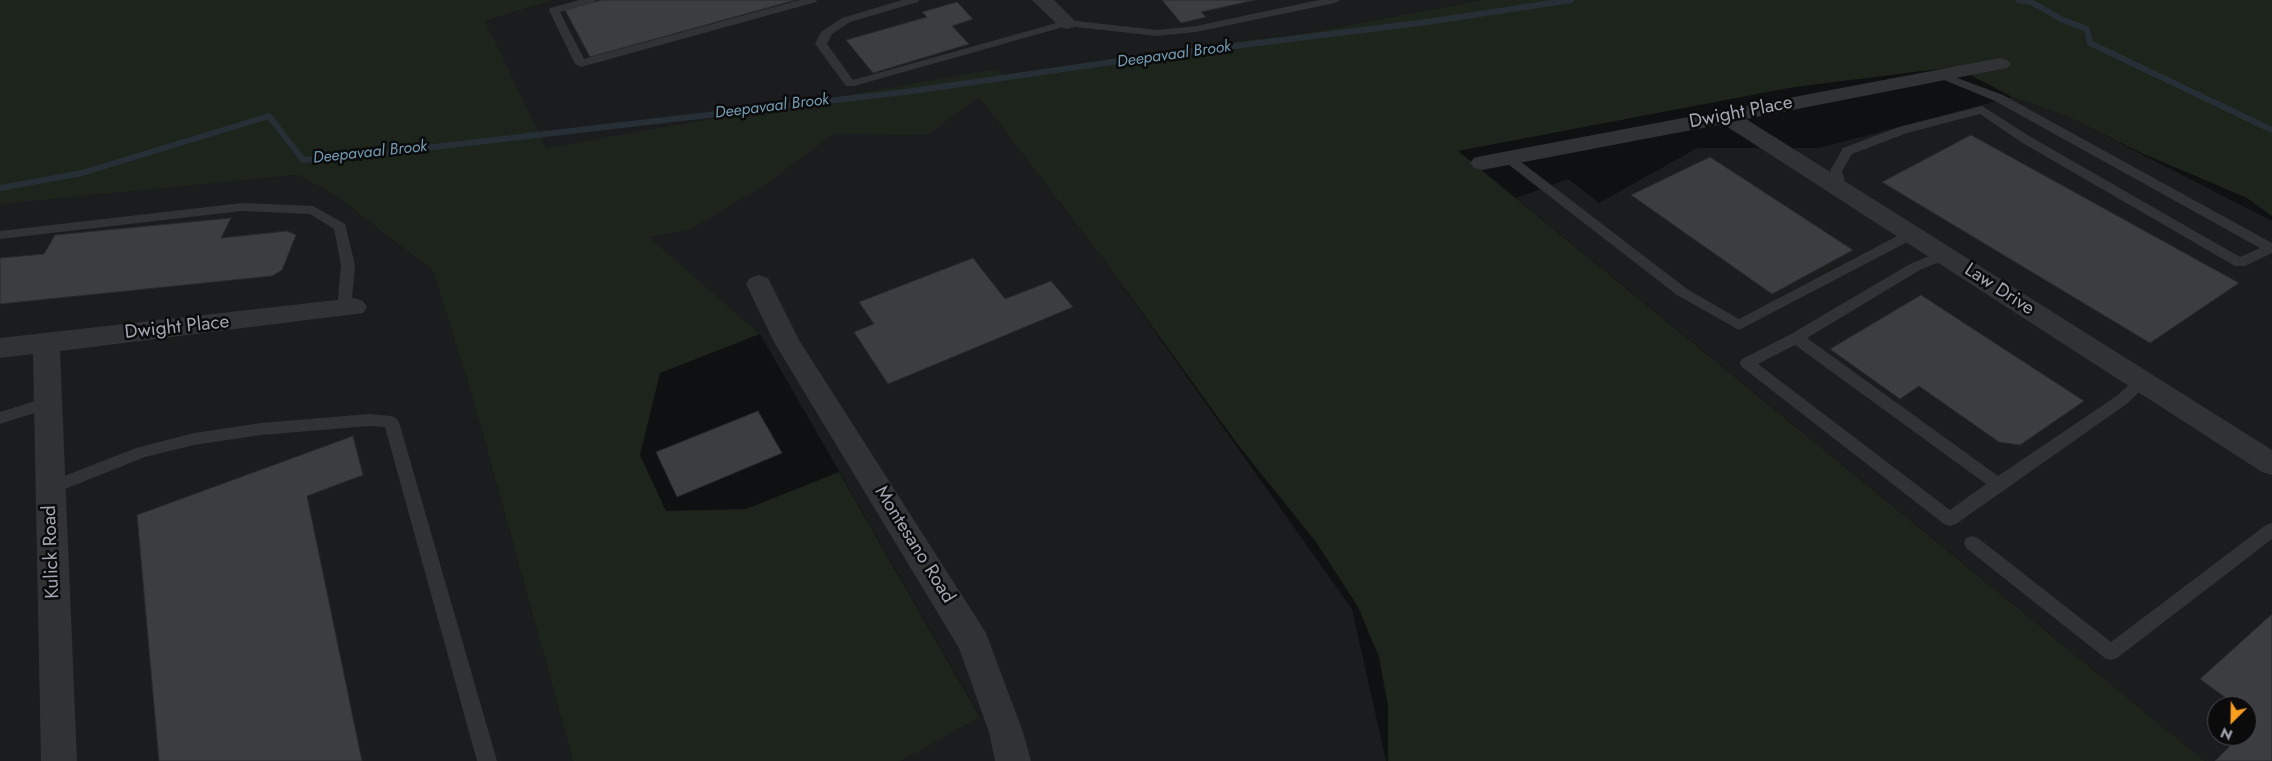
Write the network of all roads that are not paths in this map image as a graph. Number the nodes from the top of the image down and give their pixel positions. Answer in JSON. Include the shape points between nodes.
{"nodes":[{"id":1,"x":591,"y":0,"type":"edge"},
{"id":2,"x":812,"y":0,"type":"edge"},
{"id":3,"x":914,"y":0,"type":"edge"},
{"id":4,"x":1042,"y":0,"type":"edge"},
{"id":5,"x":1335,"y":0,"type":"edge"},
{"id":6,"x":1067,"y":23,"type":"junction"},
{"id":7,"x":2000,"y":64,"type":"dead end"},
{"id":8,"x":1941,"y":75,"type":"junction"},
{"id":9,"x":1726,"y":116,"type":"junction"},
{"id":10,"x":1508,"y":158,"type":"junction"},
{"id":11,"x":1482,"y":163,"type":"dead end"},
{"id":12,"x":1841,"y":190,"type":"junction"},
{"id":13,"x":0,"y":234,"type":"edge"},
{"id":14,"x":1910,"y":235,"type":"junction"},
{"id":15,"x":1944,"y":255,"type":"junction"},
{"id":16,"x":760,"y":284,"type":"dead end"},
{"id":17,"x":349,"y":308,"type":"joint"},
{"id":18,"x":1796,"y":338,"type":"junction"},
{"id":19,"x":46,"y":343,"type":"junction"},
{"id":20,"x":0,"y":348,"type":"edge"},
{"id":21,"x":2142,"y":382,"type":"junction"},
{"id":22,"x":48,"y":404,"type":"junction"},
{"id":23,"x":0,"y":418,"type":"edge"},
{"id":24,"x":2272,"y":464,"type":"edge"},
{"id":25,"x":1998,"y":484,"type":"junction"},
{"id":26,"x":50,"y":489,"type":"junction"},
{"id":27,"x":2272,"y":530,"type":"edge"},
{"id":28,"x":1972,"y":543,"type":"dead end"},
{"id":29,"x":59,"y":761,"type":"edge"},
{"id":30,"x":488,"y":761,"type":"edge"},
{"id":31,"x":1013,"y":761,"type":"edge"}],
"edges":[{"from":1,"to":2,"type":"lane","via":[[554,10],[581,64]]},
{"from":3,"to":6,"type":"lane","via":[[846,20],[826,32],[821,44],[850,84]]},
{"from":4,"to":6,"type":"street"},
{"from":5,"to":6,"type":"lane","via":[[1196,29],[1157,33]]},
{"from":7,"to":8,"type":"street","name":"Dwight Place"},
{"from":8,"to":9,"type":"street","name":"Dwight Place"},
{"from":8,"to":12,"type":"lane","via":[[1999,98],[2271,248],[2240,263],[2025,139],[1982,110],[1903,130],[1847,152],[1836,171]]},
{"from":9,"to":10,"type":"street","name":"Dwight Place"},
{"from":9,"to":12,"type":"street","name":"Law Drive"},
{"from":10,"to":11,"type":"street","name":"Dwight Place"},
{"from":10,"to":14,"type":"lane","via":[[1682,292],[1739,325]]},
{"from":12,"to":14,"type":"street","name":"Law Drive"},
{"from":13,"to":17,"type":"lane","via":[[242,208],[313,210],[340,227],[348,265]]},
{"from":14,"to":15,"type":"street","name":"Law Drive"},
{"from":15,"to":18,"type":"lane","via":[[1914,267]]},
{"from":15,"to":21,"type":"street","name":"Law Drive"},
{"from":16,"to":31,"type":"street","name":"Montesano Road","via":[[787,342],[974,643]]},
{"from":17,"to":19,"type":"street","name":"Dwight Place"},
{"from":18,"to":25,"type":"lane"},
{"from":18,"to":25,"type":"lane","via":[[1747,362],[1950,519]]},
{"from":19,"to":20,"type":"street","name":"Dwight Place"},
{"from":19,"to":22,"type":"street","name":"Kulick Road"},
{"from":21,"to":24,"type":"street","name":"Law Drive"},
{"from":21,"to":25,"type":"lane","via":[[2123,399]]},
{"from":22,"to":23,"type":"lane"},
{"from":22,"to":26,"type":"street","name":"Kulick Road"},
{"from":26,"to":29,"type":"street","name":"Kulick Road"},
{"from":26,"to":30,"type":"lane","via":[[142,452],[194,439],[271,428],[369,420],[391,422]]},
{"from":27,"to":28,"type":"lane","via":[[2111,652]]}]}
